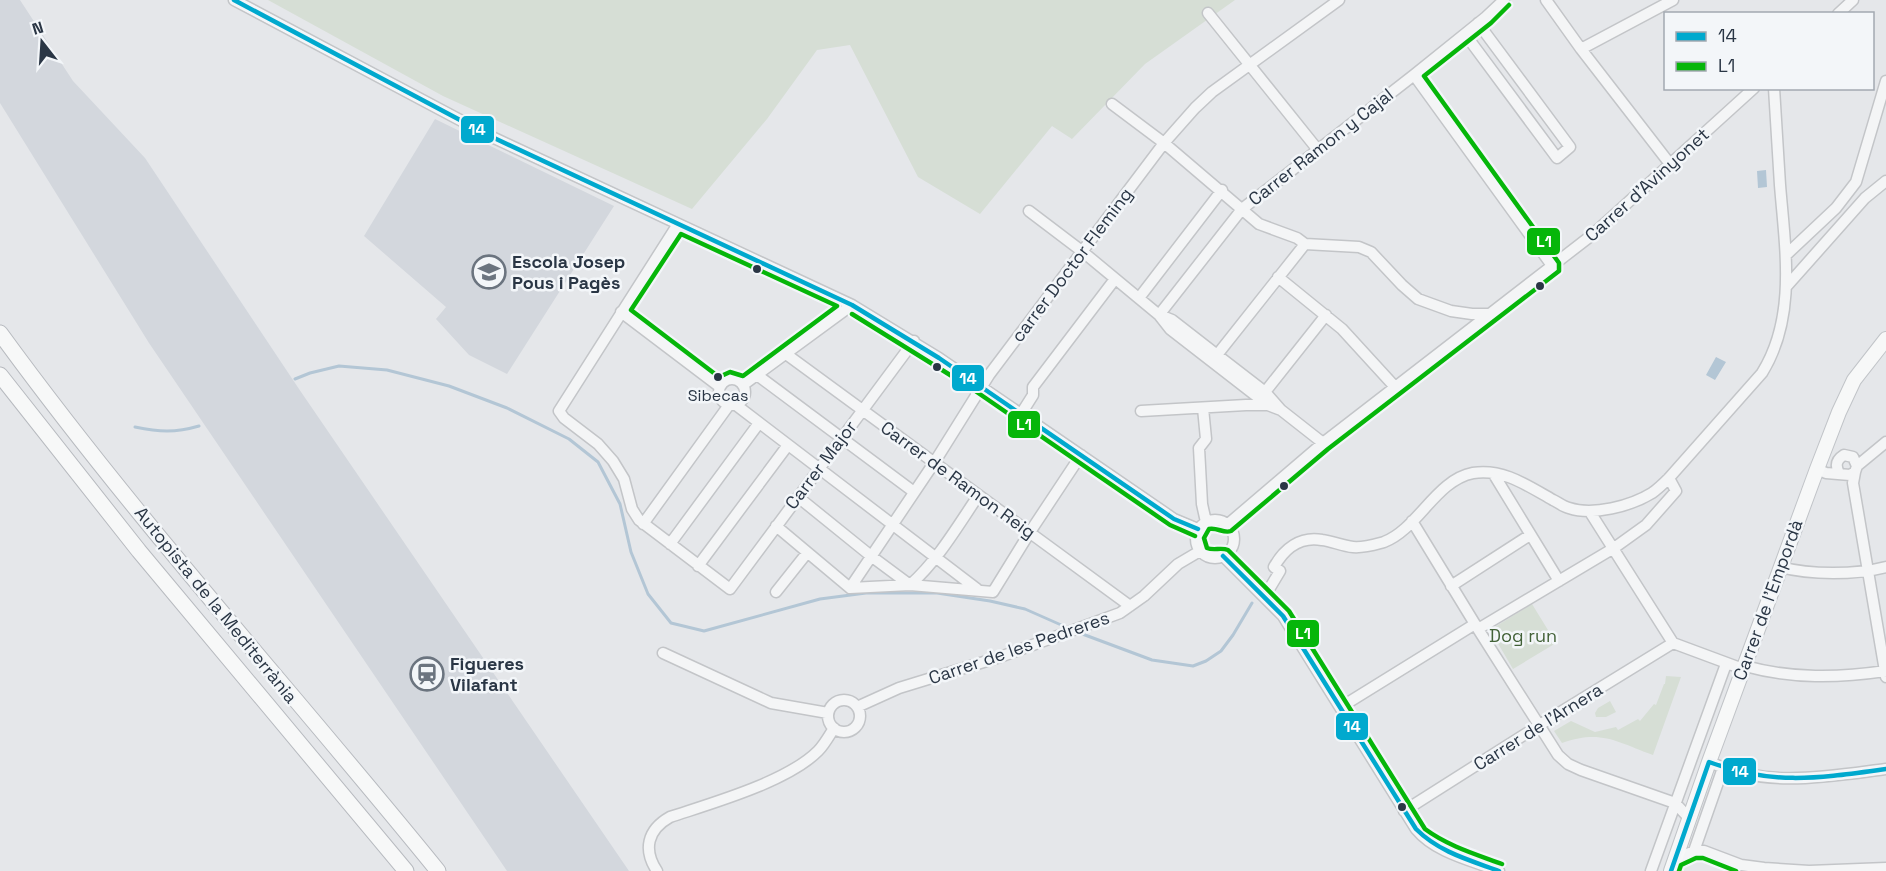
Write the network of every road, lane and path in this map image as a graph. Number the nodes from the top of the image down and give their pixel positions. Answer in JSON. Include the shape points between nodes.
{"nodes":[{"id":1,"x":234,"y":0,"type":"edge"},
{"id":2,"x":1339,"y":0,"type":"edge"},
{"id":3,"x":1504,"y":0,"type":"edge"},
{"id":4,"x":1546,"y":0,"type":"edge"},
{"id":5,"x":1672,"y":0,"type":"edge"},
{"id":6,"x":1853,"y":0,"type":"edge"},
{"id":7,"x":1840,"y":12,"type":"edge"},
{"id":8,"x":1208,"y":13,"type":"dead end"},
{"id":9,"x":1478,"y":23,"type":"junction"},
{"id":10,"x":1465,"y":34,"type":"junction"},
{"id":11,"x":1581,"y":49,"type":"junction"},
{"id":12,"x":1250,"y":64,"type":"junction"},
{"id":13,"x":1414,"y":75,"type":"junction"},
{"id":14,"x":1886,"y":81,"type":"edge"},
{"id":15,"x":1752,"y":90,"type":"edge"},
{"id":16,"x":1774,"y":90,"type":"edge"},
{"id":17,"x":1112,"y":104,"type":"dead end"},
{"id":18,"x":1164,"y":144,"type":"junction"},
{"id":19,"x":1318,"y":150,"type":"junction"},
{"id":20,"x":1670,"y":164,"type":"junction"},
{"id":21,"x":1886,"y":181,"type":"edge"},
{"id":22,"x":1222,"y":190,"type":"junction"},
{"id":23,"x":1242,"y":209,"type":"junction"},
{"id":24,"x":1029,"y":211,"type":"dead end"},
{"id":25,"x":678,"y":224,"type":"junction"},
{"id":26,"x":1305,"y":244,"type":"junction"},
{"id":27,"x":1083,"y":252,"type":"junction"},
{"id":28,"x":1786,"y":255,"type":"junction"},
{"id":29,"x":1552,"y":267,"type":"junction"},
{"id":30,"x":1278,"y":277,"type":"junction"},
{"id":31,"x":1115,"y":279,"type":"junction"},
{"id":32,"x":1786,"y":287,"type":"junction"},
{"id":33,"x":1139,"y":298,"type":"junction"},
{"id":34,"x":852,"y":305,"type":"junction"},
{"id":35,"x":621,"y":312,"type":"junction"},
{"id":36,"x":1492,"y":314,"type":"junction"},
{"id":37,"x":1159,"y":315,"type":"junction"},
{"id":38,"x":1326,"y":315,"type":"junction"},
{"id":39,"x":0,"y":333,"type":"edge"},
{"id":40,"x":1886,"y":339,"type":"edge"},
{"id":41,"x":914,"y":341,"type":"junction"},
{"id":42,"x":786,"y":354,"type":"junction"},
{"id":43,"x":1217,"y":355,"type":"junction"},
{"id":44,"x":0,"y":375,"type":"edge"},
{"id":45,"x":757,"y":375,"type":"junction"},
{"id":46,"x":743,"y":385,"type":"junction"},
{"id":47,"x":720,"y":387,"type":"junction"},
{"id":48,"x":981,"y":387,"type":"junction"},
{"id":49,"x":1396,"y":388,"type":"junction"},
{"id":50,"x":1265,"y":392,"type":"junction"},
{"id":51,"x":732,"y":405,"type":"junction"},
{"id":52,"x":1268,"y":405,"type":"junction"},
{"id":53,"x":1203,"y":408,"type":"junction"},
{"id":54,"x":1281,"y":410,"type":"junction"},
{"id":55,"x":862,"y":411,"type":"junction"},
{"id":56,"x":1141,"y":411,"type":"dead end"},
{"id":57,"x":1021,"y":414,"type":"junction"},
{"id":58,"x":759,"y":423,"type":"junction"},
{"id":59,"x":841,"y":438,"type":"junction"},
{"id":60,"x":1886,"y":442,"type":"edge"},
{"id":61,"x":1323,"y":443,"type":"junction"},
{"id":62,"x":1827,"y":444,"type":"junction"},
{"id":63,"x":788,"y":446,"type":"junction"},
{"id":64,"x":1081,"y":455,"type":"junction"},
{"id":65,"x":1844,"y":455,"type":"junction"},
{"id":66,"x":934,"y":463,"type":"junction"},
{"id":67,"x":818,"y":469,"type":"junction"},
{"id":68,"x":1817,"y":469,"type":"junction"},
{"id":69,"x":1853,"y":470,"type":"junction"},
{"id":70,"x":1493,"y":473,"type":"junction"},
{"id":71,"x":1669,"y":478,"type":"junction"},
{"id":72,"x":914,"y":492,"type":"junction"},
{"id":73,"x":978,"y":496,"type":"junction"},
{"id":74,"x":798,"y":497,"type":"junction"},
{"id":75,"x":1590,"y":512,"type":"junction"},
{"id":76,"x":1413,"y":521,"type":"junction"},
{"id":77,"x":643,"y":524,"type":"junction"},
{"id":78,"x":892,"y":524,"type":"junction"},
{"id":79,"x":1227,"y":525,"type":"junction"},
{"id":80,"x":776,"y":526,"type":"junction"},
{"id":81,"x":1202,"y":526,"type":"junction"},
{"id":82,"x":1030,"y":532,"type":"junction"},
{"id":83,"x":1530,"y":535,"type":"junction"},
{"id":84,"x":670,"y":544,"type":"junction"},
{"id":85,"x":1614,"y":548,"type":"junction"},
{"id":86,"x":1200,"y":551,"type":"junction"},
{"id":87,"x":807,"y":553,"type":"junction"},
{"id":88,"x":871,"y":556,"type":"junction"},
{"id":89,"x":1223,"y":556,"type":"junction"},
{"id":90,"x":936,"y":558,"type":"junction"},
{"id":91,"x":698,"y":566,"type":"junction"},
{"id":92,"x":1780,"y":567,"type":"junction"},
{"id":93,"x":1886,"y":567,"type":"edge"},
{"id":94,"x":1869,"y":570,"type":"junction"},
{"id":95,"x":1559,"y":581,"type":"junction"},
{"id":96,"x":910,"y":585,"type":"junction"},
{"id":97,"x":1452,"y":586,"type":"junction"},
{"id":98,"x":850,"y":588,"type":"junction"},
{"id":99,"x":977,"y":590,"type":"junction"},
{"id":100,"x":776,"y":592,"type":"dead end"},
{"id":101,"x":1265,"y":596,"type":"junction"},
{"id":102,"x":1130,"y":606,"type":"junction"},
{"id":103,"x":1476,"y":627,"type":"junction"},
{"id":104,"x":1673,"y":643,"type":"junction"},
{"id":105,"x":663,"y":653,"type":"dead end"},
{"id":106,"x":1726,"y":664,"type":"junction"},
{"id":107,"x":1744,"y":667,"type":"junction"},
{"id":108,"x":1886,"y":673,"type":"edge"},
{"id":109,"x":857,"y":707,"type":"junction"},
{"id":110,"x":1341,"y":707,"type":"junction"},
{"id":111,"x":828,"y":713,"type":"junction"},
{"id":112,"x":1538,"y":726,"type":"junction"},
{"id":113,"x":834,"y":728,"type":"junction"},
{"id":114,"x":1709,"y":762,"type":"junction"},
{"id":115,"x":1723,"y":768,"type":"junction"},
{"id":116,"x":1886,"y":769,"type":"edge"},
{"id":117,"x":1675,"y":803,"type":"junction"},
{"id":118,"x":1404,"y":812,"type":"junction"},
{"id":119,"x":1689,"y":818,"type":"junction"},
{"id":120,"x":1694,"y":851,"type":"junction"},
{"id":121,"x":1673,"y":865,"type":"edge"},
{"id":122,"x":1886,"y":868,"type":"edge"},
{"id":123,"x":406,"y":871,"type":"edge"},
{"id":124,"x":438,"y":871,"type":"edge"},
{"id":125,"x":657,"y":871,"type":"edge"},
{"id":126,"x":1499,"y":871,"type":"edge"},
{"id":127,"x":1651,"y":871,"type":"edge"}],
"edges":[{"from":1,"to":25,"type":"street","via":[[492,137]]},
{"from":2,"to":12,"type":"street","name":"carrer Doctor Fleming"},
{"from":3,"to":9,"type":"street","name":"Carrer Ramon y Cajal"},
{"from":4,"to":11,"type":"street"},
{"from":5,"to":11,"type":"street"},
{"from":6,"to":7,"type":"street"},
{"from":8,"to":12,"type":"street"},
{"from":9,"to":10,"type":"street","name":"Carrer Ramon y Cajal"},
{"from":9,"to":10,"type":"street","via":[[1570,147],[1557,158]]},
{"from":10,"to":13,"type":"street","name":"Carrer Ramon y Cajal"},
{"from":11,"to":20,"type":"street"},
{"from":12,"to":18,"type":"street","name":"carrer Doctor Fleming","via":[[1212,92]]},
{"from":12,"to":19,"type":"street"},
{"from":13,"to":19,"type":"street","name":"Carrer Ramon y Cajal"},
{"from":13,"to":29,"type":"street"},
{"from":14,"to":28,"type":"street","via":[[1856,182],[1836,208]]},
{"from":15,"to":20,"type":"street","name":"Carrer d'Avinyonet"},
{"from":16,"to":28,"type":"street"},
{"from":17,"to":18,"type":"street"},
{"from":18,"to":22,"type":"street"},
{"from":18,"to":27,"type":"street","name":"carrer Doctor Fleming"},
{"from":19,"to":23,"type":"street","name":"Carrer Ramon y Cajal"},
{"from":20,"to":29,"type":"street","name":"Carrer d'Avinyonet"},
{"from":21,"to":32,"type":"street","via":[[1865,198]]},
{"from":22,"to":23,"type":"street"},
{"from":22,"to":33,"type":"street","name":"Carrer Ramon y Cajal"},
{"from":23,"to":26,"type":"street","via":[[1260,224]]},
{"from":23,"to":37,"type":"street","name":"Carrer Ramon y Cajal"},
{"from":24,"to":27,"type":"street"},
{"from":25,"to":34,"type":"street"},
{"from":25,"to":35,"type":"street"},
{"from":26,"to":30,"type":"street"},
{"from":26,"to":36,"type":"street","via":[[1359,247],[1371,252],[1419,299],[1451,311]]},
{"from":27,"to":31,"type":"street"},
{"from":27,"to":48,"type":"street","name":"carrer Doctor Fleming"},
{"from":28,"to":32,"type":"street"},
{"from":29,"to":36,"type":"street","name":"Carrer d'Avinyonet"},
{"from":30,"to":38,"type":"street"},
{"from":30,"to":43,"type":"street"},
{"from":31,"to":33,"type":"street"},
{"from":31,"to":57,"type":"street","via":[[1033,387],[1033,395]]},
{"from":32,"to":71,"type":"street","via":[[1779,338],[1771,360]]},
{"from":33,"to":37,"type":"street"},
{"from":34,"to":41,"type":"street"},
{"from":34,"to":42,"type":"street"},
{"from":35,"to":47,"type":"street"},
{"from":35,"to":77,"type":"street","via":[[559,411],[613,461],[626,482],[632,509]]},
{"from":36,"to":49,"type":"street","name":"Carrer d'Avinyonet"},
{"from":37,"to":43,"type":"street","via":[[1172,320]]},
{"from":37,"to":52,"type":"street","via":[[1170,329]]},
{"from":38,"to":49,"type":"street"},
{"from":38,"to":50,"type":"street"},
{"from":39,"to":124,"type":"highway","name":"Autopista de la Mediterrània","via":[[160,538]]},
{"from":40,"to":62,"type":"main road","name":"Carrer de l'Empordà","via":[[1854,380]]},
{"from":41,"to":48,"type":"street"},
{"from":41,"to":55,"type":"street","name":"Carrer Major"},
{"from":42,"to":45,"type":"street"},
{"from":42,"to":55,"type":"street","name":"Carrer de Ramon Reig"},
{"from":43,"to":50,"type":"street"},
{"from":44,"to":123,"type":"highway","name":"Autopista de la Mediterrània","via":[[146,560]]},
{"from":45,"to":46,"type":"street"},
{"from":45,"to":59,"type":"street"},
{"from":46,"to":47,"type":"street","via":[[730,379]]},
{"from":46,"to":51,"type":"street","via":[[742,400]]},
{"from":47,"to":51,"type":"street","via":[[722,402]]},
{"from":48,"to":57,"type":"street"},
{"from":48,"to":66,"type":"street","name":"carrer Doctor Fleming"},
{"from":49,"to":61,"type":"street","name":"Carrer d'Avinyonet"},
{"from":50,"to":54,"type":"street"},
{"from":51,"to":58,"type":"street"},
{"from":51,"to":77,"type":"street"},
{"from":52,"to":53,"type":"street"},
{"from":52,"to":54,"type":"street"},
{"from":53,"to":56,"type":"street"},
{"from":53,"to":81,"type":"street","via":[[1206,439],[1198,448]]},
{"from":54,"to":61,"type":"street"},
{"from":55,"to":59,"type":"street","name":"Carrer Major"},
{"from":55,"to":66,"type":"street","name":"Carrer de Ramon Reig"},
{"from":57,"to":64,"type":"street"},
{"from":58,"to":63,"type":"street"},
{"from":58,"to":84,"type":"street"},
{"from":59,"to":67,"type":"street","name":"Carrer Major"},
{"from":59,"to":72,"type":"street"},
{"from":60,"to":69,"type":"street"},
{"from":61,"to":79,"type":"street","name":"Carrer d'Avinyonet"},
{"from":62,"to":65,"type":"street"},
{"from":62,"to":68,"type":"main road","name":"Carrer de l'Empordà"},
{"from":63,"to":67,"type":"street"},
{"from":63,"to":91,"type":"street"},
{"from":64,"to":81,"type":"street","via":[[1174,519]]},
{"from":64,"to":82,"type":"street"},
{"from":65,"to":69,"type":"street","via":[[1849,455]]},
{"from":65,"to":69,"type":"street","via":[[1836,468]]},
{"from":66,"to":72,"type":"street","name":"carrer Doctor Fleming"},
{"from":66,"to":73,"type":"street","name":"Carrer de Ramon Reig"},
{"from":67,"to":74,"type":"street","name":"Carrer Major"},
{"from":67,"to":78,"type":"street"},
{"from":68,"to":69,"type":"street","via":[[1826,473]]},
{"from":68,"to":92,"type":"main road","name":"Carrer de l'Empordà"},
{"from":69,"to":94,"type":"street"},
{"from":70,"to":75,"type":"street","via":[[1509,476],[1568,508]]},
{"from":70,"to":76,"type":"street","via":[[1472,473],[1454,481]]},
{"from":70,"to":83,"type":"street"},
{"from":71,"to":75,"type":"street","via":[[1652,493],[1630,504]]},
{"from":71,"to":85,"type":"street","via":[[1676,491],[1646,525]]},
{"from":72,"to":78,"type":"street","name":"carrer Doctor Fleming"},
{"from":73,"to":82,"type":"street","name":"Carrer de Ramon Reig"},
{"from":73,"to":90,"type":"street"},
{"from":74,"to":80,"type":"street","name":"Carrer Major"},
{"from":74,"to":88,"type":"street"},
{"from":75,"to":85,"type":"street"},
{"from":76,"to":97,"type":"street"},
{"from":76,"to":101,"type":"street","via":[[1387,540],[1367,547],[1320,539],[1297,543],[1274,567],[1280,572]]},
{"from":77,"to":84,"type":"street"},
{"from":78,"to":88,"type":"street","name":"carrer Doctor Fleming"},
{"from":78,"to":90,"type":"street"},
{"from":79,"to":81,"type":"street","via":[[1217,520]]},
{"from":79,"to":89,"type":"street","via":[[1234,542]]},
{"from":80,"to":87,"type":"street"},
{"from":80,"to":91,"type":"street","name":"Carrer Major","via":[[730,589]]},
{"from":81,"to":86,"type":"street","via":[[1196,541]]},
{"from":82,"to":99,"type":"street","via":[[993,592]]},
{"from":82,"to":102,"type":"street","name":"Carrer de Ramon Reig"},
{"from":83,"to":95,"type":"street"},
{"from":83,"to":97,"type":"street"},
{"from":84,"to":91,"type":"street"},
{"from":85,"to":95,"type":"street"},
{"from":85,"to":104,"type":"street"},
{"from":86,"to":89,"type":"street","via":[[1211,558]]},
{"from":86,"to":102,"type":"street","name":"Carrer de les Pedreres","via":[[1178,564]]},
{"from":87,"to":98,"type":"street"},
{"from":87,"to":100,"type":"street"},
{"from":88,"to":96,"type":"street"},
{"from":88,"to":98,"type":"street","name":"carrer Doctor Fleming"},
{"from":89,"to":101,"type":"street"},
{"from":90,"to":96,"type":"street"},
{"from":90,"to":99,"type":"street"},
{"from":92,"to":94,"type":"street","via":[[1798,572]]},
{"from":92,"to":107,"type":"main road","name":"Carrer de l'Empordà"},
{"from":93,"to":94,"type":"street"},
{"from":94,"to":108,"type":"street"},
{"from":95,"to":103,"type":"street"},
{"from":96,"to":98,"type":"street"},
{"from":96,"to":99,"type":"street"},
{"from":97,"to":103,"type":"street"},
{"from":101,"to":110,"type":"street","via":[[1283,616]]},
{"from":102,"to":109,"type":"street","name":"Carrer de les Pedreres","via":[[1060,636],[898,688]]},
{"from":103,"to":110,"type":"street"},
{"from":103,"to":112,"type":"street"},
{"from":104,"to":106,"type":"street"},
{"from":104,"to":112,"type":"street","name":"Carrer de l'Arnera"},
{"from":105,"to":111,"type":"street","via":[[771,703]]},
{"from":106,"to":107,"type":"street"},
{"from":106,"to":117,"type":"street","name":"Carrer de l'Empordà"},
{"from":107,"to":108,"type":"street","via":[[1782,675]]},
{"from":107,"to":114,"type":"main road","name":"Carrer de l'Empordà"},
{"from":109,"to":111,"type":"street","via":[[841,700]]},
{"from":109,"to":113,"type":"street","via":[[860,717],[856,726],[843,732]]},
{"from":110,"to":118,"type":"street"},
{"from":111,"to":113,"type":"street"},
{"from":112,"to":117,"type":"street","via":[[1568,764]]},
{"from":112,"to":118,"type":"street","name":"Carrer de l'Arnera"},
{"from":113,"to":125,"type":"street","via":[[818,752],[792,769],[755,788],[670,817],[658,825],[650,838],[649,852]]},
{"from":114,"to":115,"type":"street"},
{"from":114,"to":119,"type":"main road","name":"Carrer de l'Empordà"},
{"from":115,"to":116,"type":"street","via":[[1772,778],[1812,778]]},
{"from":115,"to":120,"type":"street"},
{"from":117,"to":119,"type":"street"},
{"from":117,"to":127,"type":"street","name":"Carrer de l'Empordà"},
{"from":118,"to":126,"type":"street","via":[[1433,844]]},
{"from":119,"to":121,"type":"main road","name":"Carrer de l'Empordà"},
{"from":120,"to":121,"type":"street"},
{"from":120,"to":122,"type":"street","via":[[1764,868]]}]}
